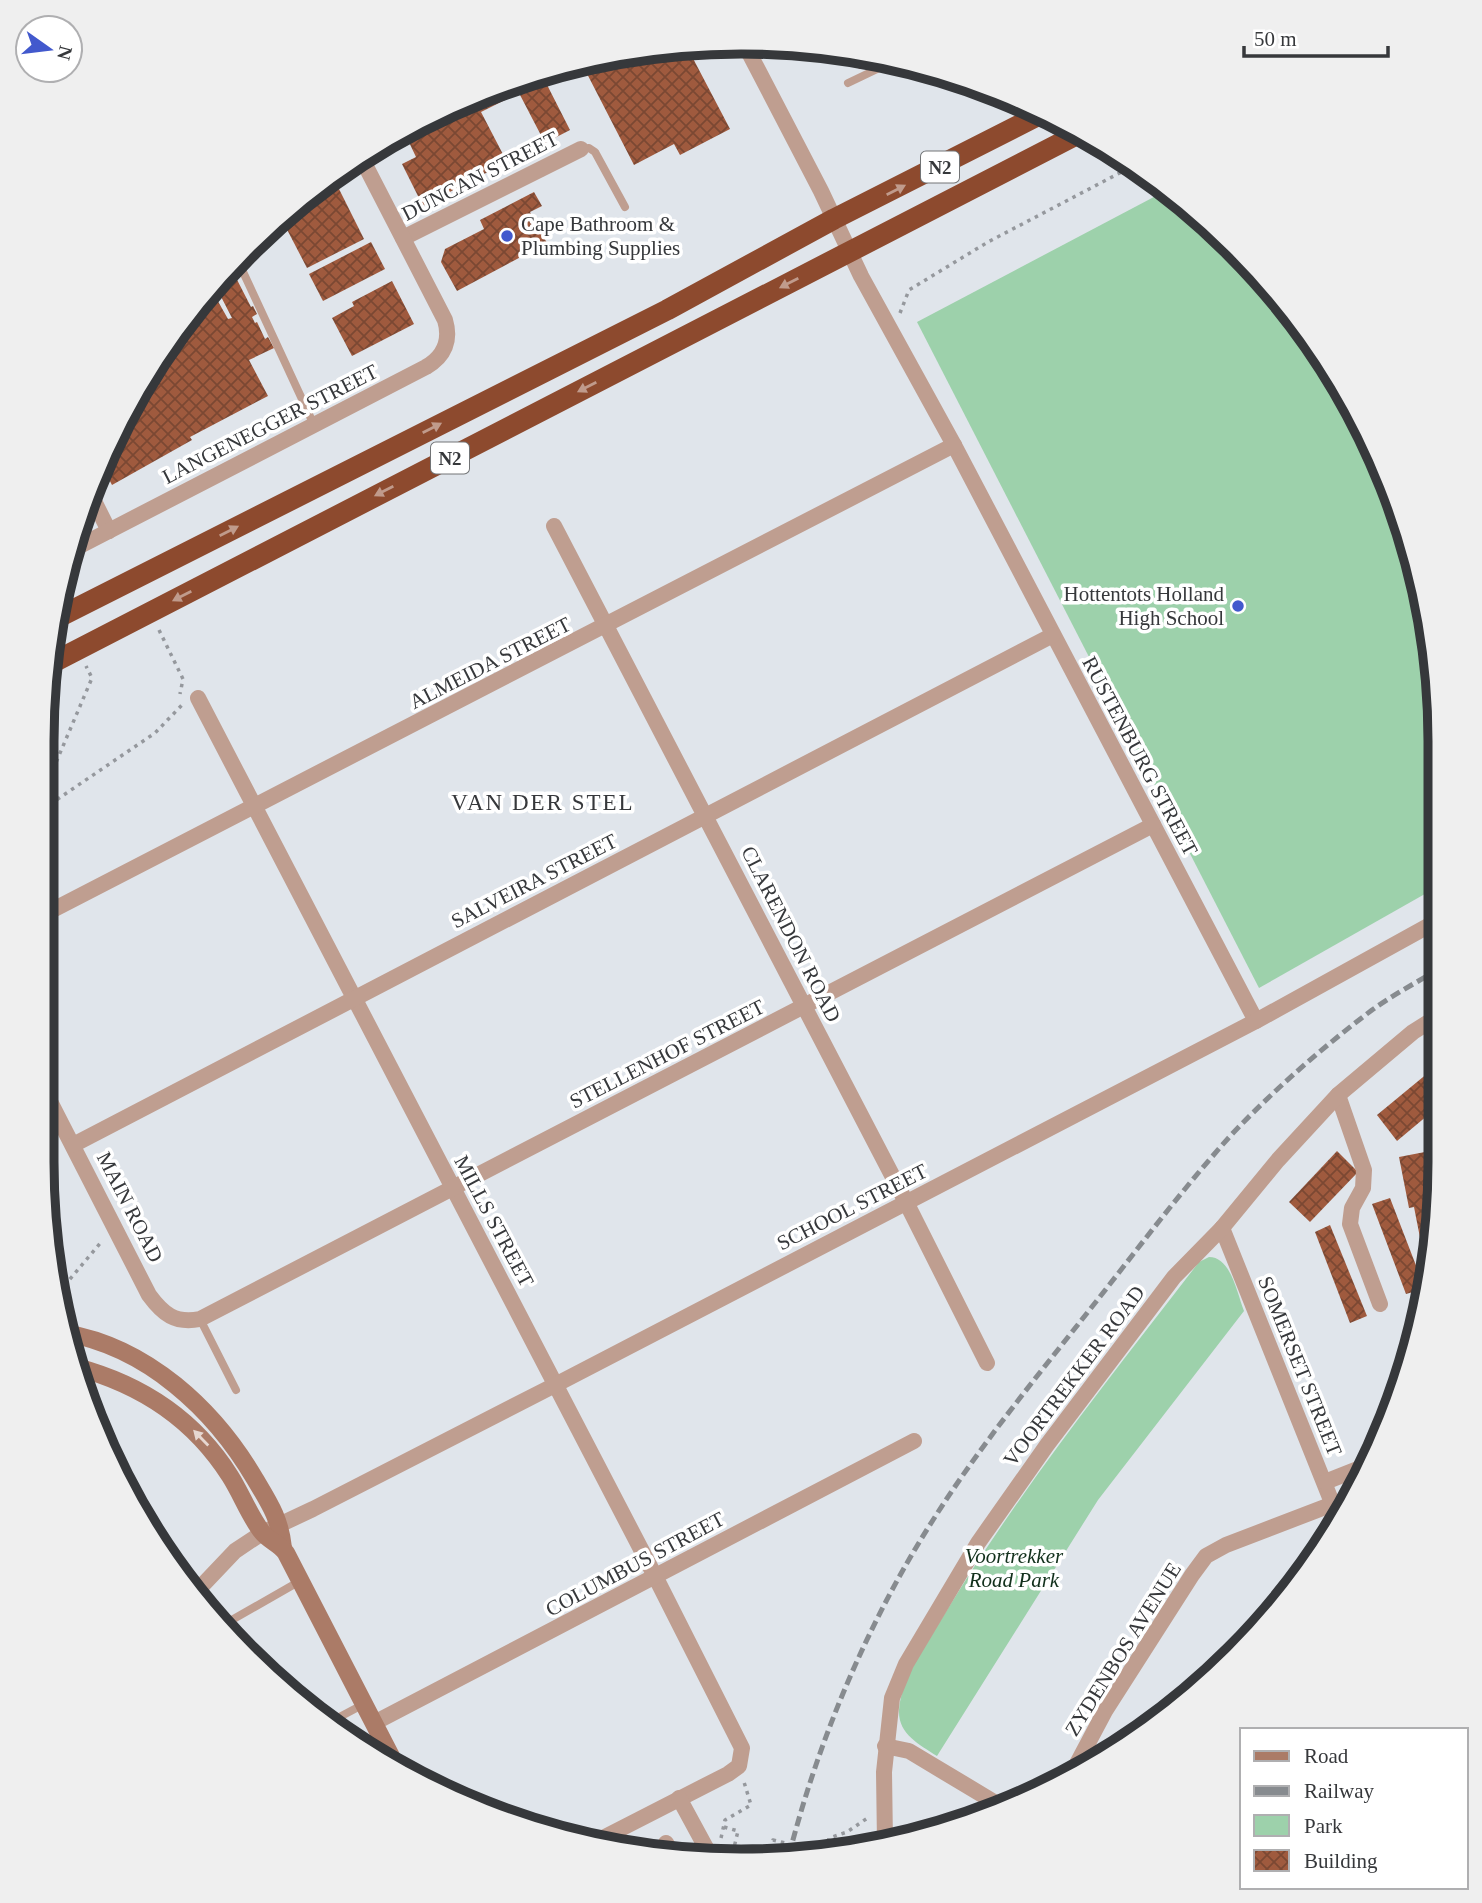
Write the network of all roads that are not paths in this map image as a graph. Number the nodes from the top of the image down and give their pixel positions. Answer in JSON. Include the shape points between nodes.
{"nodes":[{"id":1,"x":750,"y":54,"type":"edge"},
{"id":2,"x":879,"y":68,"type":"edge"},
{"id":3,"x":848,"y":83,"type":"dead end"},
{"id":4,"x":1031,"y":119,"type":"edge"},
{"id":5,"x":1070,"y":138,"type":"edge"},
{"id":6,"x":581,"y":149,"type":"joint"},
{"id":7,"x":366,"y":166,"type":"edge"},
{"id":8,"x":625,"y":207,"type":"dead end"},
{"id":9,"x":834,"y":219,"type":"junction"},
{"id":10,"x":403,"y":238,"type":"junction"},
{"id":11,"x":849,"y":252,"type":"junction"},
{"id":12,"x":242,"y":269,"type":"edge"},
{"id":13,"x":314,"y":425,"type":"junction"},
{"id":14,"x":954,"y":445,"type":"junction"},
{"id":15,"x":96,"y":506,"type":"edge"},
{"id":16,"x":554,"y":526,"type":"dead end"},
{"id":17,"x":109,"y":531,"type":"junction"},
{"id":18,"x":84,"y":544,"type":"edge"},
{"id":19,"x":66,"y":613,"type":"edge"},
{"id":20,"x":607,"y":626,"type":"junction"},
{"id":21,"x":1053,"y":635,"type":"junction"},
{"id":22,"x":59,"y":659,"type":"edge"},
{"id":23,"x":198,"y":698,"type":"road end"},
{"id":24,"x":255,"y":807,"type":"junction"},
{"id":25,"x":706,"y":816,"type":"junction"},
{"id":26,"x":1153,"y":825,"type":"junction"},
{"id":27,"x":54,"y":909,"type":"edge"},
{"id":28,"x":1428,"y":926,"type":"edge"},
{"id":29,"x":354,"y":998,"type":"junction"},
{"id":30,"x":804,"y":1007,"type":"junction"},
{"id":31,"x":1256,"y":1021,"type":"junction"},
{"id":32,"x":1428,"y":1023,"type":"edge"},
{"id":33,"x":1338,"y":1095,"type":"junction"},
{"id":34,"x":54,"y":1109,"type":"edge"},
{"id":35,"x":73,"y":1145,"type":"junction"},
{"id":36,"x":453,"y":1189,"type":"junction"},
{"id":37,"x":906,"y":1202,"type":"junction"},
{"id":38,"x":1222,"y":1228,"type":"junction"},
{"id":39,"x":1380,"y":1304,"type":"dead end"},
{"id":40,"x":200,"y":1319,"type":"junction"},
{"id":41,"x":77,"y":1336,"type":"edge"},
{"id":42,"x":987,"y":1363,"type":"dead end"},
{"id":43,"x":87,"y":1371,"type":"edge"},
{"id":44,"x":555,"y":1385,"type":"junction"},
{"id":45,"x":236,"y":1390,"type":"dead end"},
{"id":46,"x":914,"y":1441,"type":"dead end"},
{"id":47,"x":1355,"y":1470,"type":"edge"},
{"id":48,"x":1325,"y":1482,"type":"junction"},
{"id":49,"x":1334,"y":1508,"type":"edge"},
{"id":50,"x":1331,"y":1514,"type":"edge"},
{"id":51,"x":280,"y":1524,"type":"junction"},
{"id":52,"x":262,"y":1533,"type":"junction"},
{"id":53,"x":283,"y":1548,"type":"junction"},
{"id":54,"x":656,"y":1578,"type":"junction"},
{"id":55,"x":300,"y":1580,"type":"junction"},
{"id":56,"x":201,"y":1586,"type":"edge"},
{"id":57,"x":230,"y":1621,"type":"edge"},
{"id":58,"x":364,"y":1704,"type":"junction"},
{"id":59,"x":338,"y":1718,"type":"edge"},
{"id":60,"x":374,"y":1723,"type":"junction"},
{"id":61,"x":885,"y":1746,"type":"junction"},
{"id":62,"x":388,"y":1751,"type":"edge"},
{"id":63,"x":1080,"y":1759,"type":"edge"},
{"id":64,"x":679,"y":1798,"type":"junction"},
{"id":65,"x":992,"y":1801,"type":"edge"},
{"id":66,"x":885,"y":1834,"type":"edge"},
{"id":67,"x":607,"y":1836,"type":"edge"},
{"id":68,"x":706,"y":1847,"type":"edge"}],
"edges":[{"from":1,"to":9,"type":"street","name":"RUSTENBURG STREET"},
{"from":2,"to":3,"type":"lane"},
{"from":9,"to":4,"type":"highway","number":"N2","one_way":true},
{"from":5,"to":11,"type":"highway","number":"N2"},
{"from":6,"to":8,"type":"lane","name":"DUNCAN STREET","via":[[595,152]]},
{"from":6,"to":10,"type":"street","name":"DUNCAN STREET"},
{"from":7,"to":10,"type":"street","name":"LANGENEGGER STREET"},
{"from":9,"to":11,"type":"street","name":"RUSTENBURG STREET"},
{"from":19,"to":9,"type":"highway","number":"N2","one_way":true,"via":[[667,310]]},
{"from":10,"to":13,"type":"street","name":"LANGENEGGER STREET","via":[[448,329],[445,347],[434,362]]},
{"from":11,"to":14,"type":"street","name":"RUSTENBURG STREET"},
{"from":11,"to":22,"type":"highway","number":"N2","one_way":true},
{"from":12,"to":13,"type":"lane"},
{"from":13,"to":17,"type":"street","name":"LANGENEGGER STREET"},
{"from":14,"to":20,"type":"street","name":"ALMEIDA STREET"},
{"from":14,"to":21,"type":"street","name":"RUSTENBURG STREET"},
{"from":15,"to":17,"type":"street"},
{"from":16,"to":20,"type":"street","name":"CLARENDON ROAD"},
{"from":17,"to":18,"type":"street","name":"LANGENEGGER STREET"},
{"from":20,"to":24,"type":"street","name":"ALMEIDA STREET"},
{"from":20,"to":25,"type":"street","name":"CLARENDON ROAD"},
{"from":21,"to":25,"type":"street","name":"SALVEIRA STREET"},
{"from":21,"to":26,"type":"street","name":"RUSTENBURG STREET"},
{"from":23,"to":24,"type":"street","name":"MILLS STREET"},
{"from":24,"to":27,"type":"street","name":"ALMEIDA STREET"},
{"from":24,"to":29,"type":"street","name":"MILLS STREET"},
{"from":25,"to":29,"type":"street","name":"SALVEIRA STREET"},
{"from":25,"to":30,"type":"street","name":"CLARENDON ROAD"},
{"from":26,"to":30,"type":"street","name":"STELLENHOF STREET"},
{"from":26,"to":31,"type":"street","name":"RUSTENBURG STREET"},
{"from":28,"to":31,"type":"street","name":"SCHOOL STREET"},
{"from":29,"to":35,"type":"street","name":"SALVEIRA STREET"},
{"from":29,"to":36,"type":"street","name":"MILLS STREET"},
{"from":30,"to":36,"type":"street","name":"STELLENHOF STREET"},
{"from":30,"to":37,"type":"street","name":"CLARENDON ROAD"},
{"from":31,"to":37,"type":"street","name":"SCHOOL STREET"},
{"from":32,"to":33,"type":"street","name":"VOORTREKKER ROAD"},
{"from":33,"to":38,"type":"street","name":"VOORTREKKER ROAD"},
{"from":33,"to":39,"type":"street","via":[[1364,1170],[1363,1188],[1352,1208],[1350,1224]]},
{"from":34,"to":35,"type":"street","name":"MAIN ROAD"},
{"from":35,"to":40,"type":"street","name":"MAIN ROAD","via":[[149,1295],[173,1319]]},
{"from":36,"to":40,"type":"street","name":"STELLENHOF STREET"},
{"from":36,"to":44,"type":"street","name":"MILLS STREET"},
{"from":37,"to":42,"type":"street","name":"CLARENDON ROAD"},
{"from":37,"to":44,"type":"street","name":"SCHOOL STREET"},
{"from":38,"to":48,"type":"street","name":"SOMERSET STREET"},
{"from":38,"to":61,"type":"street","name":"VOORTREKKER ROAD","via":[[1174,1277],[978,1543],[906,1664],[892,1698]]},
{"from":40,"to":45,"type":"lane"},
{"from":41,"to":51,"type":"main road","via":[[126,1352],[198,1405],[240,1452]]},
{"from":52,"to":43,"type":"main road","one_way":true,"via":[[221,1463],[194,1431],[149,1396]]},
{"from":44,"to":51,"type":"street","name":"SCHOOL STREET"},
{"from":44,"to":54,"type":"street","name":"MILLS STREET"},
{"from":46,"to":54,"type":"street","name":"COLUMBUS STREET"},
{"from":47,"to":48,"type":"street"},
{"from":48,"to":49,"type":"street","name":"SOMERSET STREET"},
{"from":50,"to":63,"type":"street","name":"ZYDENBOS AVENUE","via":[[1226,1545],[1206,1556],[1105,1711]]},
{"from":51,"to":52,"type":"street","name":"SCHOOL STREET"},
{"from":51,"to":53,"type":"main road"},
{"from":52,"to":53,"type":"main road"},
{"from":52,"to":56,"type":"street","name":"SCHOOL STREET","via":[[235,1551]]},
{"from":53,"to":55,"type":"main road"},
{"from":54,"to":60,"type":"street","name":"COLUMBUS STREET"},
{"from":54,"to":64,"type":"street","name":"MILLS STREET","via":[[742,1748],[739,1766]]},
{"from":55,"to":57,"type":"lane"},
{"from":55,"to":58,"type":"main road"},
{"from":58,"to":59,"type":"lane"},
{"from":58,"to":60,"type":"main road"},
{"from":60,"to":62,"type":"main road"},
{"from":61,"to":65,"type":"street","via":[[909,1751]]},
{"from":61,"to":66,"type":"street","name":"VOORTREKKER ROAD"},
{"from":64,"to":67,"type":"street"},
{"from":64,"to":68,"type":"street"}]}
